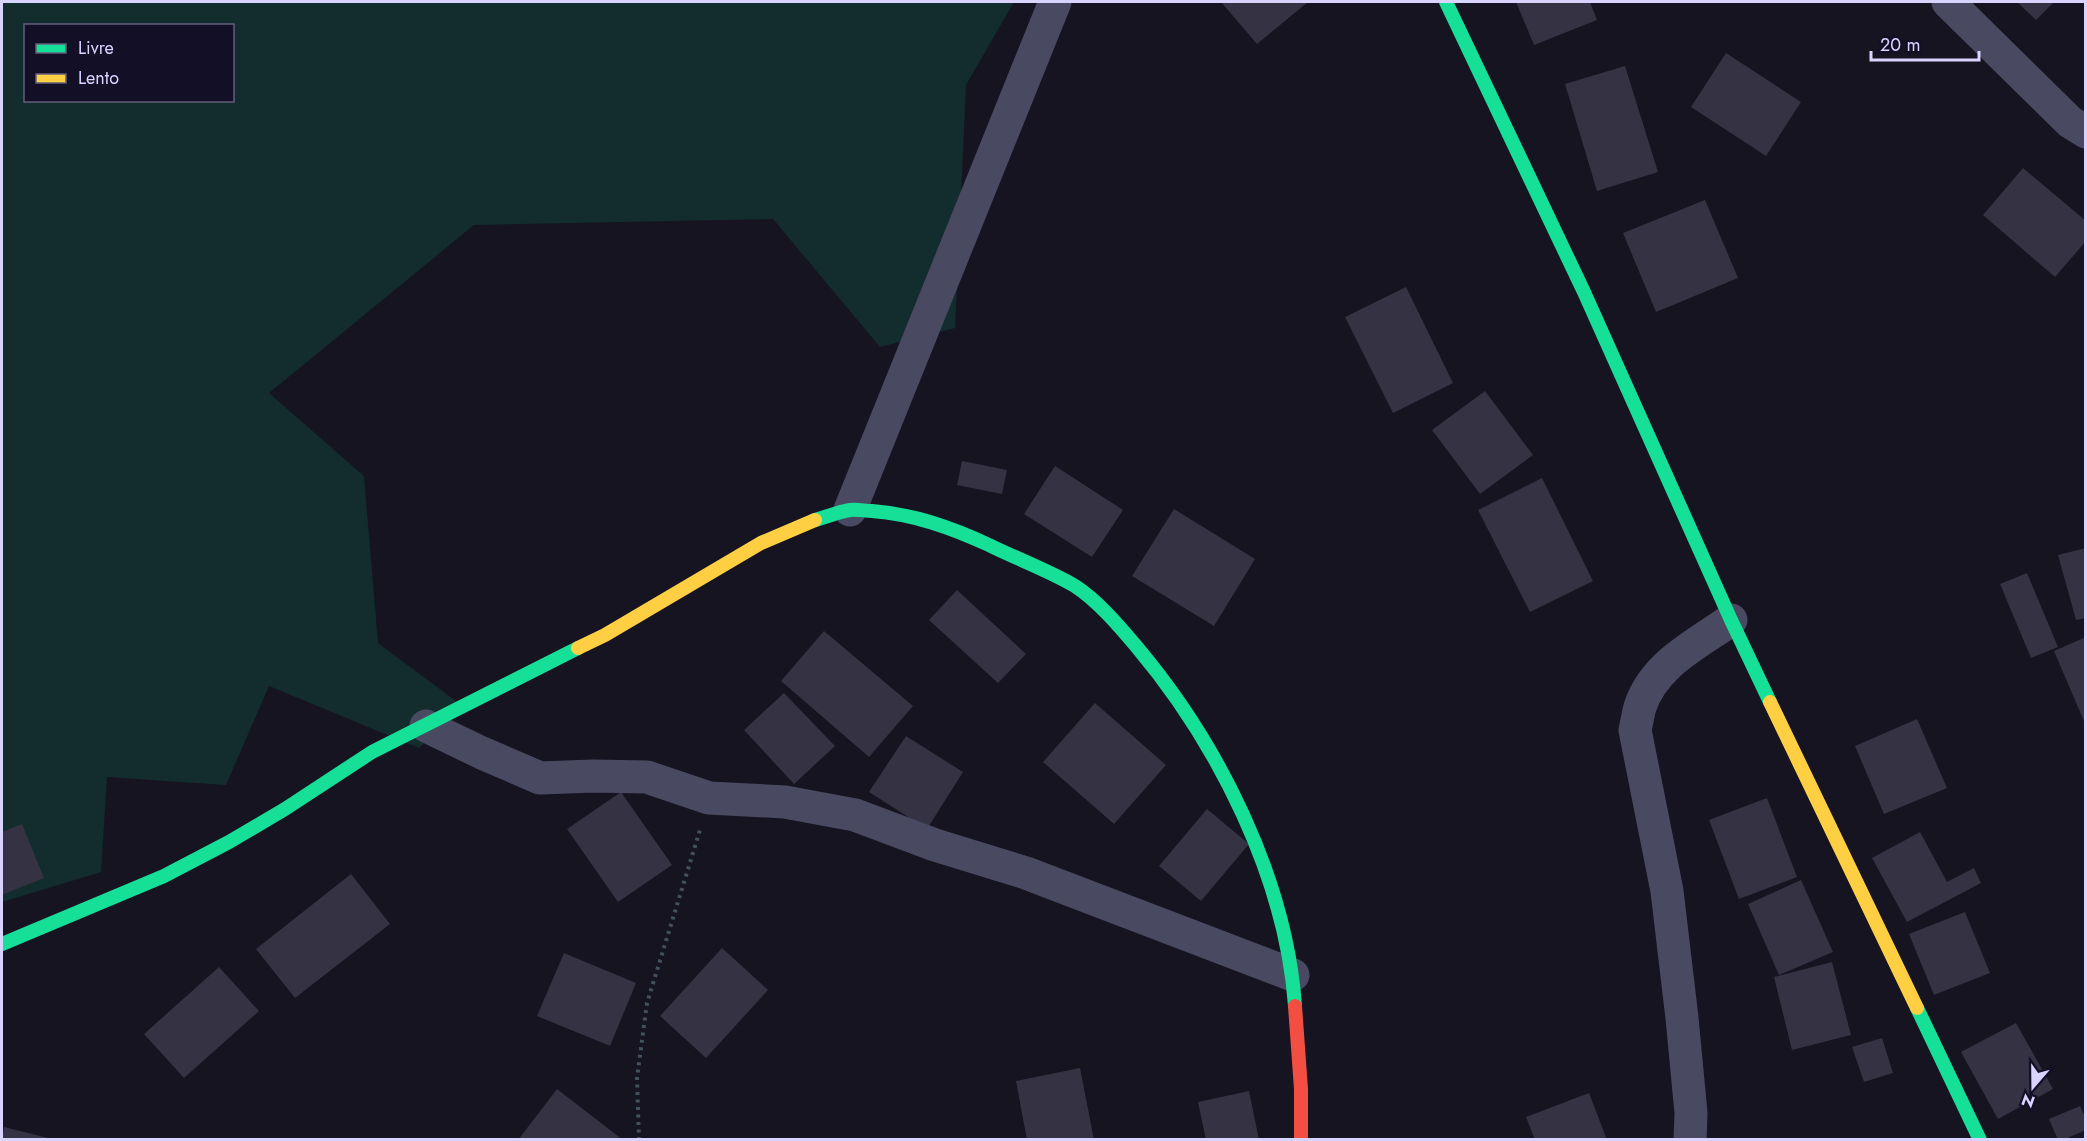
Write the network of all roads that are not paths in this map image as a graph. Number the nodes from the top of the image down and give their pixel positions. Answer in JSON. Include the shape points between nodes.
{"nodes":[{"id":1,"x":1055,"y":2,"type":"edge"},
{"id":2,"x":1446,"y":2,"type":"edge"},
{"id":3,"x":1948,"y":2,"type":"edge"},
{"id":4,"x":2085,"y":132,"type":"edge"},
{"id":5,"x":850,"y":510,"type":"junction"},
{"id":6,"x":1731,"y":620,"type":"junction"},
{"id":7,"x":426,"y":726,"type":"junction"},
{"id":8,"x":2,"y":944,"type":"edge"},
{"id":9,"x":1293,"y":975,"type":"junction"},
{"id":10,"x":1301,"y":1140,"type":"edge"},
{"id":11,"x":1689,"y":1140,"type":"edge"},
{"id":12,"x":1980,"y":1140,"type":"edge"}],
"edges":[{"from":1,"to":5,"type":"street"},
{"from":2,"to":6,"type":"street","via":[[1584,292]]},
{"from":3,"to":4,"type":"street","via":[[2070,122]]},
{"from":5,"to":7,"type":"street","via":[[813,520],[761,543],[605,635]]},
{"from":5,"to":9,"type":"street","via":[[920,518],[965,534],[1076,587],[1116,622],[1153,666],[1227,780],[1279,912]]},
{"from":6,"to":11,"type":"street","via":[[1670,662],[1657,676],[1640,705],[1635,730],[1667,891],[1691,1113]]},
{"from":6,"to":12,"type":"street"},
{"from":7,"to":8,"type":"street","via":[[372,752],[285,809],[164,876]]},
{"from":7,"to":9,"type":"street","via":[[540,778],[647,777],[710,798],[785,802],[855,815],[1026,873]]},
{"from":9,"to":10,"type":"street"}]}
